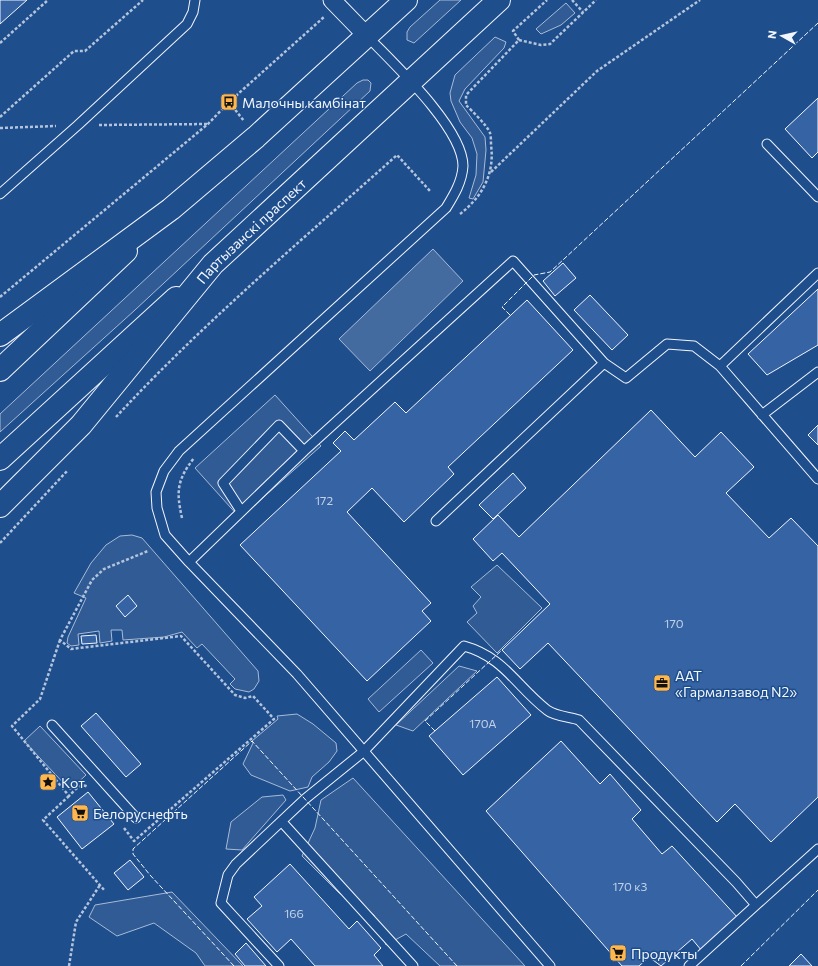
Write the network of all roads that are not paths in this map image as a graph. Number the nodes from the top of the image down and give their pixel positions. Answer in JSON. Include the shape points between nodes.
{"nodes":[{"id":1,"x":195,"y":0,"type":"edge"},
{"id":2,"x":406,"y":0,"type":"edge"},
{"id":3,"x":499,"y":0,"type":"edge"},
{"id":4,"x":335,"y":3,"type":"edge"},
{"id":5,"x":367,"y":36,"type":"junction"},
{"id":6,"x":411,"y":82,"type":"junction"},
{"id":7,"x":767,"y":144,"type":"dead end"},
{"id":8,"x":0,"y":194,"type":"edge"},
{"id":9,"x":818,"y":197,"type":"edge"},
{"id":10,"x":171,"y":209,"type":"junction"},
{"id":11,"x":213,"y":264,"type":"junction"},
{"id":12,"x":818,"y":273,"type":"edge"},
{"id":13,"x":0,"y":335,"type":"edge"},
{"id":14,"x":604,"y":363,"type":"junction"},
{"id":15,"x":720,"y":366,"type":"junction"},
{"id":16,"x":0,"y":370,"type":"edge"},
{"id":17,"x":818,"y":372,"type":"edge"},
{"id":18,"x":762,"y":415,"type":"junction"},
{"id":19,"x":304,"y":451,"type":"junction"},
{"id":20,"x":0,"y":459,"type":"edge"},
{"id":21,"x":818,"y":479,"type":"edge"},
{"id":22,"x":0,"y":506,"type":"edge"},
{"id":23,"x":242,"y":511,"type":"junction"},
{"id":24,"x":436,"y":521,"type":"dead end"},
{"id":25,"x":189,"y":562,"type":"junction"},
{"id":26,"x":52,"y":725,"type":"dead end"},
{"id":27,"x":362,"y":752,"type":"junction"},
{"id":28,"x":136,"y":818,"type":"dead end"},
{"id":29,"x":282,"y":822,"type":"junction"},
{"id":30,"x":818,"y":849,"type":"edge"},
{"id":31,"x":756,"y":906,"type":"junction"},
{"id":32,"x":279,"y":966,"type":"edge"},
{"id":33,"x":413,"y":966,"type":"edge"},
{"id":34,"x":550,"y":966,"type":"edge"},
{"id":35,"x":689,"y":966,"type":"edge"}],
"edges":[{"from":1,"to":8,"type":"lane","via":[[187,24]]},
{"from":2,"to":5,"type":"main road"},
{"from":3,"to":6,"type":"main road","name":"Партызанскі праспект"},
{"from":4,"to":5,"type":"street"},
{"from":5,"to":6,"type":"lane"},
{"from":5,"to":10,"type":"main road"},
{"from":6,"to":11,"type":"main road","name":"Партызанскі праспект"},
{"from":6,"to":25,"type":"lane","via":[[449,129],[463,165],[459,186],[446,208],[179,451],[164,471],[156,492],[157,508],[165,535]]},
{"from":7,"to":9,"type":"lane"},
{"from":10,"to":13,"type":"main road"},
{"from":10,"to":16,"type":"main road"},
{"from":11,"to":20,"type":"main road","name":"Партызанскі праспект"},
{"from":11,"to":22,"type":"main road","via":[[81,425]]},
{"from":12,"to":15,"type":"lane"},
{"from":14,"to":15,"type":"lane","via":[[626,378],[667,344],[694,346]]},
{"from":14,"to":19,"type":"lane","via":[[513,261]]},
{"from":14,"to":24,"type":"lane"},
{"from":15,"to":18,"type":"lane"},
{"from":17,"to":18,"type":"lane"},
{"from":18,"to":21,"type":"lane"},
{"from":19,"to":23,"type":"lane"},
{"from":19,"to":23,"type":"lane","via":[[279,425],[223,482]]},
{"from":23,"to":25,"type":"lane"},
{"from":25,"to":27,"type":"lane","via":[[297,674]]},
{"from":26,"to":28,"type":"lane"},
{"from":27,"to":29,"type":"lane","via":[[305,799]]},
{"from":27,"to":31,"type":"lane","via":[[464,646],[480,650],[493,658],[548,711],[579,720],[736,882]]},
{"from":27,"to":34,"type":"lane"},
{"from":29,"to":32,"type":"lane","via":[[236,864],[228,875],[220,903]]},
{"from":29,"to":33,"type":"lane"},
{"from":30,"to":31,"type":"lane"},
{"from":31,"to":35,"type":"lane"}]}
